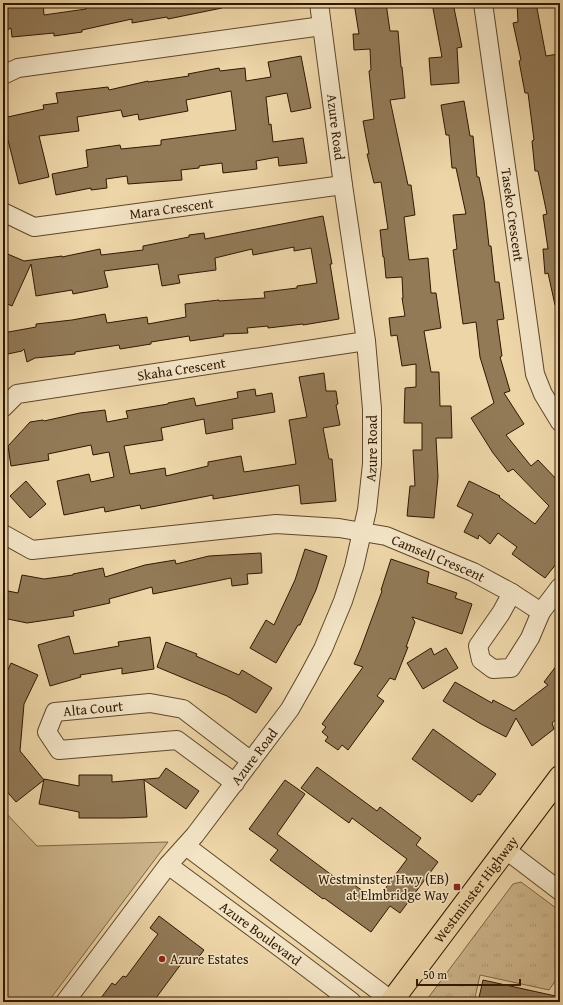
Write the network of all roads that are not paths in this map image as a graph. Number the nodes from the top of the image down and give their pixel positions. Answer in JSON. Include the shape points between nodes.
{"nodes":[{"id":1,"x":319,"y":3,"type":"edge"},
{"id":2,"x":483,"y":3,"type":"edge"},
{"id":3,"x":322,"y":26,"type":"junction"},
{"id":4,"x":3,"y":75,"type":"edge"},
{"id":5,"x":343,"y":185,"type":"junction"},
{"id":6,"x":3,"y":212,"type":"edge"},
{"id":7,"x":366,"y":341,"type":"junction"},
{"id":8,"x":3,"y":408,"type":"edge"},
{"id":9,"x":560,"y":422,"type":"edge"},
{"id":10,"x":362,"y":532,"type":"junction"},
{"id":11,"x":3,"y":534,"type":"edge"},
{"id":12,"x":560,"y":588,"type":"edge"},
{"id":13,"x":512,"y":593,"type":"junction"},
{"id":14,"x":541,"y":612,"type":"junction"},
{"id":15,"x":251,"y":761,"type":"junction"},
{"id":16,"x":560,"y":777,"type":"edge"},
{"id":17,"x":235,"y":783,"type":"junction"},
{"id":18,"x":186,"y":846,"type":"junction"},
{"id":19,"x":506,"y":850,"type":"junction"},
{"id":20,"x":168,"y":865,"type":"junction"},
{"id":21,"x":560,"y":891,"type":"edge"},
{"id":22,"x":392,"y":1001,"type":"edge"},
{"id":23,"x":64,"y":1002,"type":"edge"},
{"id":24,"x":352,"y":1002,"type":"edge"}],
"edges":[{"from":1,"to":3,"type":"street","name":"Azure Road"},
{"from":2,"to":9,"type":"street","name":"Taseko Crescent","via":[[535,374],[543,394]]},
{"from":3,"to":4,"type":"street","via":[[18,68]]},
{"from":3,"to":5,"type":"street","name":"Azure Road"},
{"from":5,"to":6,"type":"street","name":"Mara Crescent","via":[[34,227]]},
{"from":5,"to":7,"type":"street","name":"Azure Road"},
{"from":7,"to":8,"type":"street","name":"Skaha Crescent","via":[[17,394]]},
{"from":7,"to":10,"type":"street","name":"Azure Road","via":[[372,409],[372,464]]},
{"from":10,"to":11,"type":"street","via":[[276,524],[32,550]]},
{"from":10,"to":13,"type":"street","name":"Camsell Crescent","via":[[386,536],[431,554],[473,572]]},
{"from":10,"to":15,"type":"street","name":"Azure Road","via":[[343,601],[323,649],[290,709]]},
{"from":12,"to":14,"type":"street"},
{"from":13,"to":14,"type":"street","name":"Camsell Crescent"},
{"from":13,"to":14,"type":"street","via":[[478,646],[481,660],[493,669],[511,668],[530,638]]},
{"from":15,"to":17,"type":"street","name":"Azure Road"},
{"from":15,"to":17,"type":"street","name":"Alta Court","via":[[183,709],[150,703],[55,712],[47,732],[59,750],[177,740]]},
{"from":16,"to":19,"type":"main road","name":"Westminster Highway"},
{"from":17,"to":18,"type":"street","name":"Azure Road"},
{"from":18,"to":20,"type":"street","name":"Azure Road"},
{"from":18,"to":22,"type":"street"},
{"from":19,"to":21,"type":"street"},
{"from":19,"to":22,"type":"main road","name":"Westminster Highway"},
{"from":20,"to":23,"type":"street","name":"Azure Road"},
{"from":20,"to":24,"type":"street","name":"Azure Boulevard"}]}
